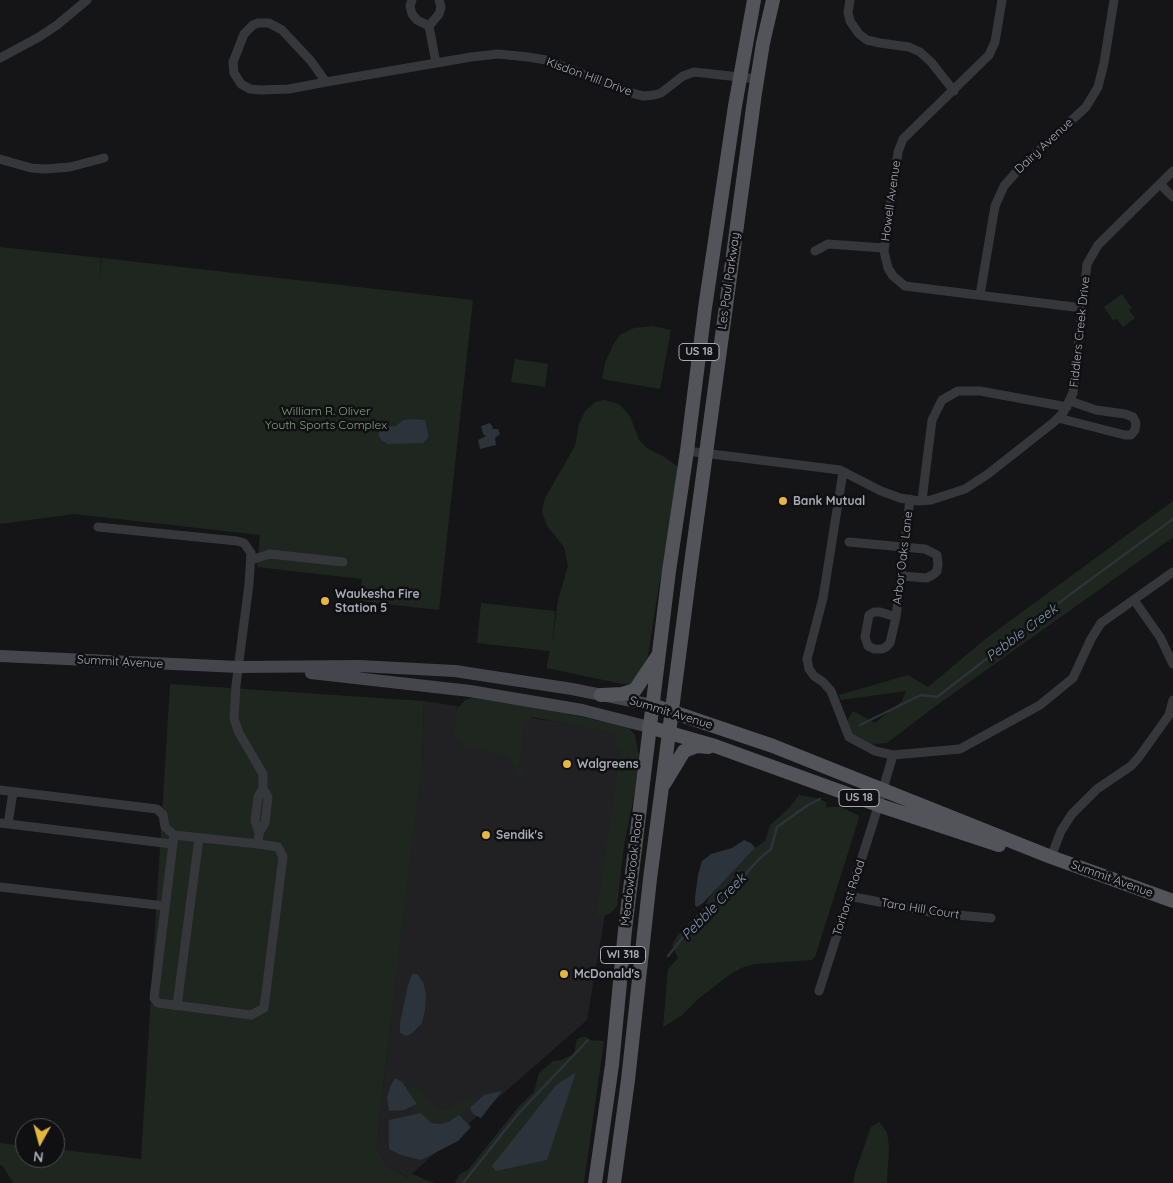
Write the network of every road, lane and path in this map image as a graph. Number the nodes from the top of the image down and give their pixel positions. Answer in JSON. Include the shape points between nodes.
{"nodes":[{"id":1,"x":87,"y":0,"type":"edge"},
{"id":2,"x":412,"y":0,"type":"edge"},
{"id":3,"x":439,"y":0,"type":"edge"},
{"id":4,"x":754,"y":0,"type":"edge"},
{"id":5,"x":772,"y":0,"type":"edge"},
{"id":6,"x":850,"y":0,"type":"edge"},
{"id":7,"x":1002,"y":0,"type":"edge"},
{"id":8,"x":1114,"y":0,"type":"edge"},
{"id":9,"x":429,"y":26,"type":"junction"},
{"id":10,"x":0,"y":58,"type":"edge"},
{"id":11,"x":436,"y":63,"type":"junction"},
{"id":12,"x":740,"y":76,"type":"junction"},
{"id":13,"x":757,"y":79,"type":"junction"},
{"id":14,"x":326,"y":82,"type":"junction"},
{"id":15,"x":954,"y":91,"type":"junction"},
{"id":16,"x":104,"y":158,"type":"dead end"},
{"id":17,"x":0,"y":160,"type":"edge"},
{"id":18,"x":1173,"y":171,"type":"edge"},
{"id":19,"x":1160,"y":184,"type":"junction"},
{"id":20,"x":1173,"y":197,"type":"edge"},
{"id":21,"x":884,"y":248,"type":"junction"},
{"id":22,"x":815,"y":251,"type":"dead end"},
{"id":23,"x":980,"y":295,"type":"junction"},
{"id":24,"x":1082,"y":308,"type":"junction"},
{"id":25,"x":1068,"y":404,"type":"junction"},
{"id":26,"x":1058,"y":418,"type":"junction"},
{"id":27,"x":688,"y":451,"type":"junction"},
{"id":28,"x":707,"y":454,"type":"junction"},
{"id":29,"x":843,"y":472,"type":"junction"},
{"id":30,"x":910,"y":500,"type":"junction"},
{"id":31,"x":922,"y":500,"type":"junction"},
{"id":32,"x":98,"y":527,"type":"dead end"},
{"id":33,"x":849,"y":542,"type":"dead end"},
{"id":34,"x":905,"y":548,"type":"junction"},
{"id":35,"x":251,"y":560,"type":"junction"},
{"id":36,"x":343,"y":562,"type":"dead end"},
{"id":37,"x":1173,"y":572,"type":"edge"},
{"id":38,"x":901,"y":576,"type":"junction"},
{"id":39,"x":1134,"y":600,"type":"junction"},
{"id":40,"x":896,"y":617,"type":"junction"},
{"id":41,"x":660,"y":652,"type":"junction"},
{"id":42,"x":0,"y":656,"type":"edge"},
{"id":43,"x":1173,"y":664,"type":"edge"},
{"id":44,"x":239,"y":667,"type":"junction"},
{"id":45,"x":601,"y":695,"type":"junction"},
{"id":46,"x":1173,"y":700,"type":"edge"},
{"id":47,"x":652,"y":705,"type":"junction"},
{"id":48,"x":672,"y":712,"type":"junction"},
{"id":49,"x":649,"y":727,"type":"junction"},
{"id":50,"x":669,"y":732,"type":"junction"},
{"id":51,"x":724,"y":749,"type":"junction"},
{"id":52,"x":892,"y":755,"type":"junction"},
{"id":53,"x":662,"y":786,"type":"junction"},
{"id":54,"x":883,"y":789,"type":"junction"},
{"id":55,"x":0,"y":790,"type":"edge"},
{"id":56,"x":13,"y":792,"type":"junction"},
{"id":57,"x":878,"y":805,"type":"junction"},
{"id":58,"x":4,"y":824,"type":"edge"},
{"id":59,"x":199,"y":838,"type":"junction"},
{"id":60,"x":173,"y":840,"type":"junction"},
{"id":61,"x":258,"y":844,"type":"junction"},
{"id":62,"x":1051,"y":857,"type":"junction"},
{"id":63,"x":0,"y":887,"type":"edge"},
{"id":64,"x":849,"y":896,"type":"junction"},
{"id":65,"x":1173,"y":901,"type":"edge"},
{"id":66,"x":165,"y":906,"type":"junction"},
{"id":67,"x":991,"y":918,"type":"dead end"},
{"id":68,"x":819,"y":991,"type":"dead end"},
{"id":69,"x":178,"y":1006,"type":"junction"},
{"id":70,"x":595,"y":1183,"type":"edge"},
{"id":71,"x":614,"y":1183,"type":"edge"}],
"edges":[{"from":1,"to":10,"type":"street","via":[[39,37]]},
{"from":2,"to":9,"type":"street","via":[[412,14]]},
{"from":3,"to":9,"type":"street","via":[[439,14]]},
{"from":4,"to":12,"type":"main road","name":"Les Paul Parkway","number":"US 18"},
{"from":5,"to":13,"type":"main road","name":"Les Paul Parkway","number":"US 18"},
{"from":6,"to":15,"type":"street","via":[[850,21],[858,34],[867,40],[920,52]]},
{"from":7,"to":15,"type":"street","name":"Howell Avenue","via":[[995,42],[989,55]]},
{"from":8,"to":23,"type":"street","name":"Dairy Avenue","via":[[1098,87],[1086,107],[1004,186],[995,206]]},
{"from":9,"to":11,"type":"street"},
{"from":11,"to":12,"type":"street","name":"Kisdon Hill Drive","via":[[484,55],[528,57],[644,96],[661,93],[694,72]]},
{"from":11,"to":14,"type":"street","name":"Kisdon Hill Drive"},
{"from":12,"to":13,"type":"street","name":"Kisdon Hill Drive"},
{"from":12,"to":27,"type":"main road","name":"Les Paul Parkway","number":"US 18","via":[[705,308]]},
{"from":13,"to":28,"type":"main road","name":"Les Paul Parkway","number":"US 18"},
{"from":14,"to":14,"type":"street","name":"Kisdon Hill Drive","via":[[311,61],[275,25],[258,23],[244,34],[234,62],[235,76],[245,87],[281,89]]},
{"from":15,"to":21,"type":"street","name":"Howell Avenue","via":[[903,139],[898,152]]},
{"from":16,"to":17,"type":"street","via":[[57,169],[31,168]]},
{"from":18,"to":19,"type":"street","name":"Fiddlers Creek Drive"},
{"from":19,"to":20,"type":"street"},
{"from":19,"to":24,"type":"street","name":"Fiddlers Creek Drive","via":[[1098,245],[1091,256],[1087,264]]},
{"from":21,"to":22,"type":"street","via":[[828,244]]},
{"from":21,"to":23,"type":"street","name":"Howell Avenue","via":[[888,268],[905,286]]},
{"from":23,"to":24,"type":"street","name":"Howell Avenue"},
{"from":24,"to":25,"type":"street","name":"Fiddlers Creek Drive","via":[[1074,393]]},
{"from":25,"to":26,"type":"street","name":"Fiddlers Creek Drive"},
{"from":25,"to":26,"type":"street","via":[[1126,414],[1136,423],[1134,430],[1131,435],[1125,435]]},
{"from":25,"to":31,"type":"street","via":[[980,391],[958,391],[942,400],[932,420]]},
{"from":26,"to":31,"type":"street","name":"Fiddlers Creek Drive","via":[[966,489]]},
{"from":27,"to":28,"type":"street","name":"Fiddlers Creek Drive"},
{"from":27,"to":41,"type":"main road","name":"Les Paul Parkway","number":"US 18"},
{"from":28,"to":29,"type":"street","name":"Fiddlers Creek Drive"},
{"from":28,"to":48,"type":"main road","name":"Les Paul Parkway","number":"US 18"},
{"from":29,"to":30,"type":"street","name":"Fiddlers Creek Drive","via":[[881,491]]},
{"from":29,"to":52,"type":"street","via":[[824,590],[807,659],[814,676],[831,691],[850,736]]},
{"from":30,"to":31,"type":"street","name":"Fiddlers Creek Drive"},
{"from":30,"to":34,"type":"street","name":"Arbor Oaks Lane"},
{"from":32,"to":35,"type":"street","via":[[237,541],[244,543],[251,553]]},
{"from":33,"to":34,"type":"street"},
{"from":34,"to":38,"type":"street","name":"Arbor Oaks Lane"},
{"from":34,"to":38,"type":"street","via":[[932,551],[936,555],[937,571],[928,578]]},
{"from":35,"to":36,"type":"street","via":[[270,554]]},
{"from":35,"to":44,"type":"street"},
{"from":37,"to":39,"type":"street"},
{"from":38,"to":40,"type":"street","name":"Arbor Oaks Lane"},
{"from":39,"to":43,"type":"street","via":[[1160,637]]},
{"from":39,"to":52,"type":"street","via":[[1101,623],[1090,639],[1073,678],[1040,705],[960,749]]},
{"from":40,"to":40,"type":"street","name":"Arbor Oaks Lane","via":[[890,643],[874,649],[868,646],[865,637],[869,615],[880,612]]},
{"from":41,"to":45,"type":"main road","via":[[635,690]]},
{"from":41,"to":47,"type":"main road","name":"Les Paul Parkway","number":"US 18"},
{"from":42,"to":44,"type":"main road","name":"Summit Avenue"},
{"from":44,"to":45,"type":"main road","name":"Summit Avenue","via":[[359,666],[455,671]]},
{"from":44,"to":49,"type":"main road","name":"Summit Avenue","via":[[452,688],[582,710]]},
{"from":44,"to":61,"type":"street","via":[[234,719],[263,774],[263,789],[268,798],[262,804],[265,823],[259,833]]},
{"from":45,"to":47,"type":"main road","name":"Summit Avenue"},
{"from":46,"to":62,"type":"street","via":[[1169,715],[1139,757],[1097,789],[1072,814]]},
{"from":47,"to":48,"type":"main road","name":"Summit Avenue"},
{"from":47,"to":49,"type":"main road","name":"Meadowbrook Road","number":"US 18"},
{"from":48,"to":50,"type":"main road","name":"Meadowbrook Road","number":"WI 318"},
{"from":48,"to":54,"type":"main road","name":"Summit Avenue","number":"US 18","via":[[773,746]]},
{"from":49,"to":50,"type":"main road","name":"Summit Avenue","number":"US 18"},
{"from":49,"to":70,"type":"main road","name":"Meadowbrook Road","number":"WI 318","via":[[612,1065]]},
{"from":50,"to":51,"type":"main road","name":"Summit Avenue","number":"US 18"},
{"from":50,"to":53,"type":"main road","name":"Meadowbrook Road","number":"WI 318"},
{"from":51,"to":53,"type":"main road","via":[[696,746],[684,751]]},
{"from":51,"to":57,"type":"main road","name":"Summit Avenue","number":"US 18"},
{"from":52,"to":54,"type":"street","name":"Torhorst Road"},
{"from":53,"to":71,"type":"main road","name":"Meadowbrook Road","number":"WI 318"},
{"from":54,"to":57,"type":"street","name":"Torhorst Road"},
{"from":54,"to":62,"type":"main road","name":"Summit Avenue","number":"US 18"},
{"from":55,"to":56,"type":"street"},
{"from":56,"to":58,"type":"street"},
{"from":56,"to":60,"type":"street","via":[[156,809],[163,815]]},
{"from":57,"to":62,"type":"main road","name":"Summit Avenue","number":"US 18","via":[[1006,847]]},
{"from":57,"to":64,"type":"street","name":"Torhorst Road"},
{"from":58,"to":60,"type":"street"},
{"from":59,"to":60,"type":"street"},
{"from":59,"to":61,"type":"street"},
{"from":59,"to":69,"type":"street"},
{"from":60,"to":66,"type":"street"},
{"from":61,"to":69,"type":"street","via":[[278,847],[282,857],[264,1008],[251,1015]]},
{"from":62,"to":65,"type":"main road","name":"Summit Avenue","number":"US 18"},
{"from":63,"to":66,"type":"street"},
{"from":64,"to":67,"type":"street","name":"Tara Hill Court","via":[[935,913]]},
{"from":64,"to":68,"type":"street","name":"Torhorst Road"},
{"from":66,"to":69,"type":"street","via":[[154,998],[158,1003]]}]}
